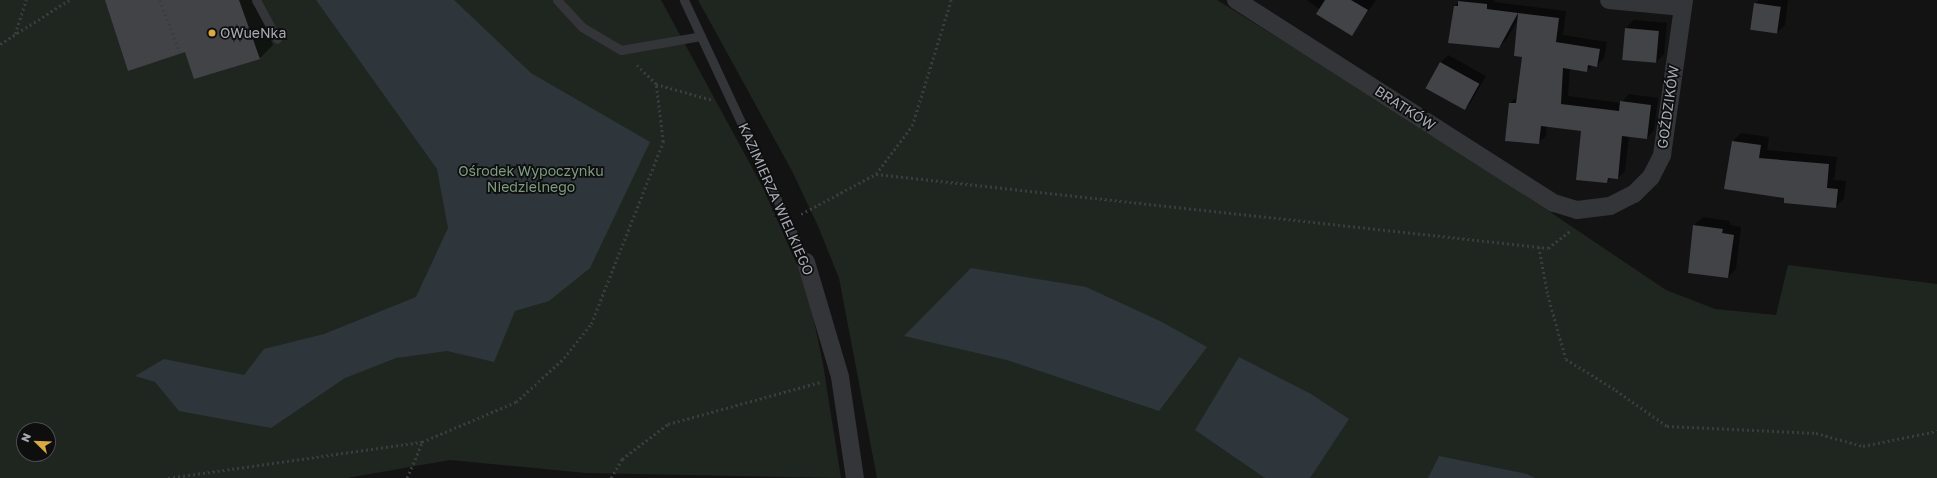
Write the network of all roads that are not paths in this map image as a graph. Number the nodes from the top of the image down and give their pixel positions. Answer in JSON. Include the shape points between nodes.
{"nodes":[{"id":1,"x":256,"y":0,"type":"edge"},
{"id":2,"x":557,"y":0,"type":"edge"},
{"id":3,"x":684,"y":0,"type":"edge"},
{"id":4,"x":1236,"y":0,"type":"edge"},
{"id":5,"x":1609,"y":0,"type":"edge"},
{"id":6,"x":1683,"y":4,"type":"edge"},
{"id":7,"x":701,"y":36,"type":"junction"},
{"id":8,"x":277,"y":39,"type":"dead end"},
{"id":9,"x":1576,"y":219,"type":"joint"},
{"id":10,"x":806,"y":262,"type":"joint"},
{"id":11,"x":855,"y":478,"type":"edge"}],
"edges":[{"from":1,"to":8,"type":"lane"},
{"from":2,"to":7,"type":"lane","via":[[582,27],[621,50]]},
{"from":3,"to":7,"type":"lane","name":"KAZIMIERZA WIELKIEGO"},
{"from":4,"to":9,"type":"street","name":"BRATKÓW"},
{"from":5,"to":6,"type":"street"},
{"from":6,"to":9,"type":"street","name":"GOŹDZIKÓW","via":[[1662,155],[1651,177],[1634,194]]},
{"from":7,"to":10,"type":"lane","name":"KAZIMIERZA WIELKIEGO"},
{"from":10,"to":11,"type":"street","name":"KAZIMIERZA WIELKIEGO","via":[[840,377]]}]}
